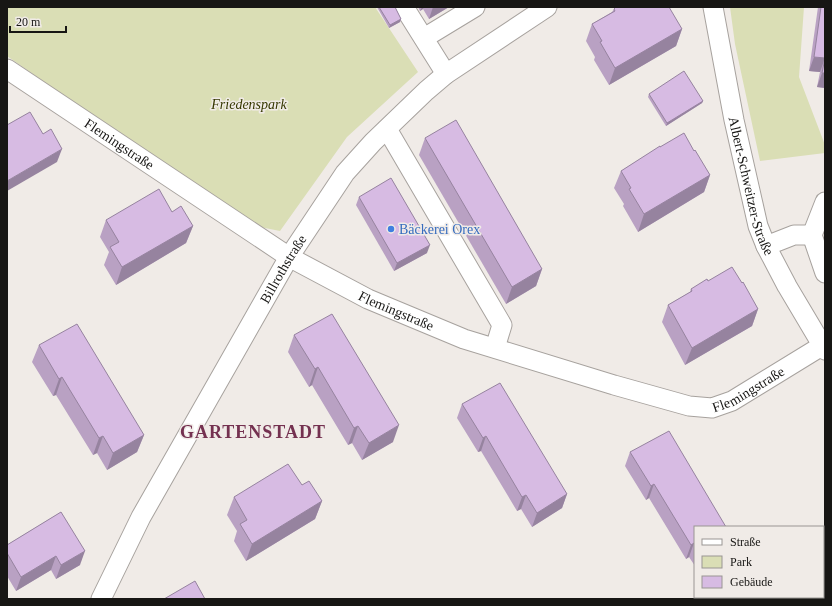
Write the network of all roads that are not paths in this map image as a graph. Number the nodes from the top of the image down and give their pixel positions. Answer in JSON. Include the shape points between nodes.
{"nodes":[{"id":1,"x":404,"y":7,"type":"edge"},
{"id":2,"x":475,"y":7,"type":"edge"},
{"id":3,"x":547,"y":7,"type":"edge"},
{"id":4,"x":714,"y":7,"type":"edge"},
{"id":5,"x":424,"y":38,"type":"junction"},
{"id":6,"x":7,"y":69,"type":"edge"},
{"id":7,"x":446,"y":74,"type":"junction"},
{"id":8,"x":387,"y":130,"type":"junction"},
{"id":9,"x":825,"y":202,"type":"edge"},
{"id":10,"x":812,"y":235,"type":"junction"},
{"id":11,"x":766,"y":246,"type":"junction"},
{"id":12,"x":289,"y":256,"type":"junction"},
{"id":13,"x":825,"y":273,"type":"edge"},
{"id":14,"x":824,"y":347,"type":"edge"},
{"id":15,"x":495,"y":348,"type":"junction"},
{"id":16,"x":101,"y":599,"type":"edge"}],
"edges":[{"from":1,"to":5,"type":"street"},
{"from":2,"to":5,"type":"street"},
{"from":3,"to":7,"type":"street","name":"Billrothstraße"},
{"from":4,"to":11,"type":"street","name":"Albert-Schweitzer-Straße","via":[[752,206]]},
{"from":5,"to":7,"type":"street"},
{"from":6,"to":12,"type":"street","name":"Flemingstraße"},
{"from":7,"to":8,"type":"street","name":"Billrothstraße"},
{"from":8,"to":12,"type":"street","name":"Billrothstraße","via":[[345,173]]},
{"from":8,"to":15,"type":"street","via":[[502,325]]},
{"from":9,"to":10,"type":"street"},
{"from":10,"to":11,"type":"street","via":[[794,235]]},
{"from":10,"to":13,"type":"street"},
{"from":11,"to":14,"type":"street","name":"Albert-Schweitzer-Straße"},
{"from":12,"to":15,"type":"street","name":"Flemingstraße","via":[[368,299],[464,339]]},
{"from":12,"to":16,"type":"street","name":"Billrothstraße","via":[[141,517]]},
{"from":14,"to":15,"type":"street","name":"Flemingstraße","via":[[732,401],[712,408],[689,406]]}]}
